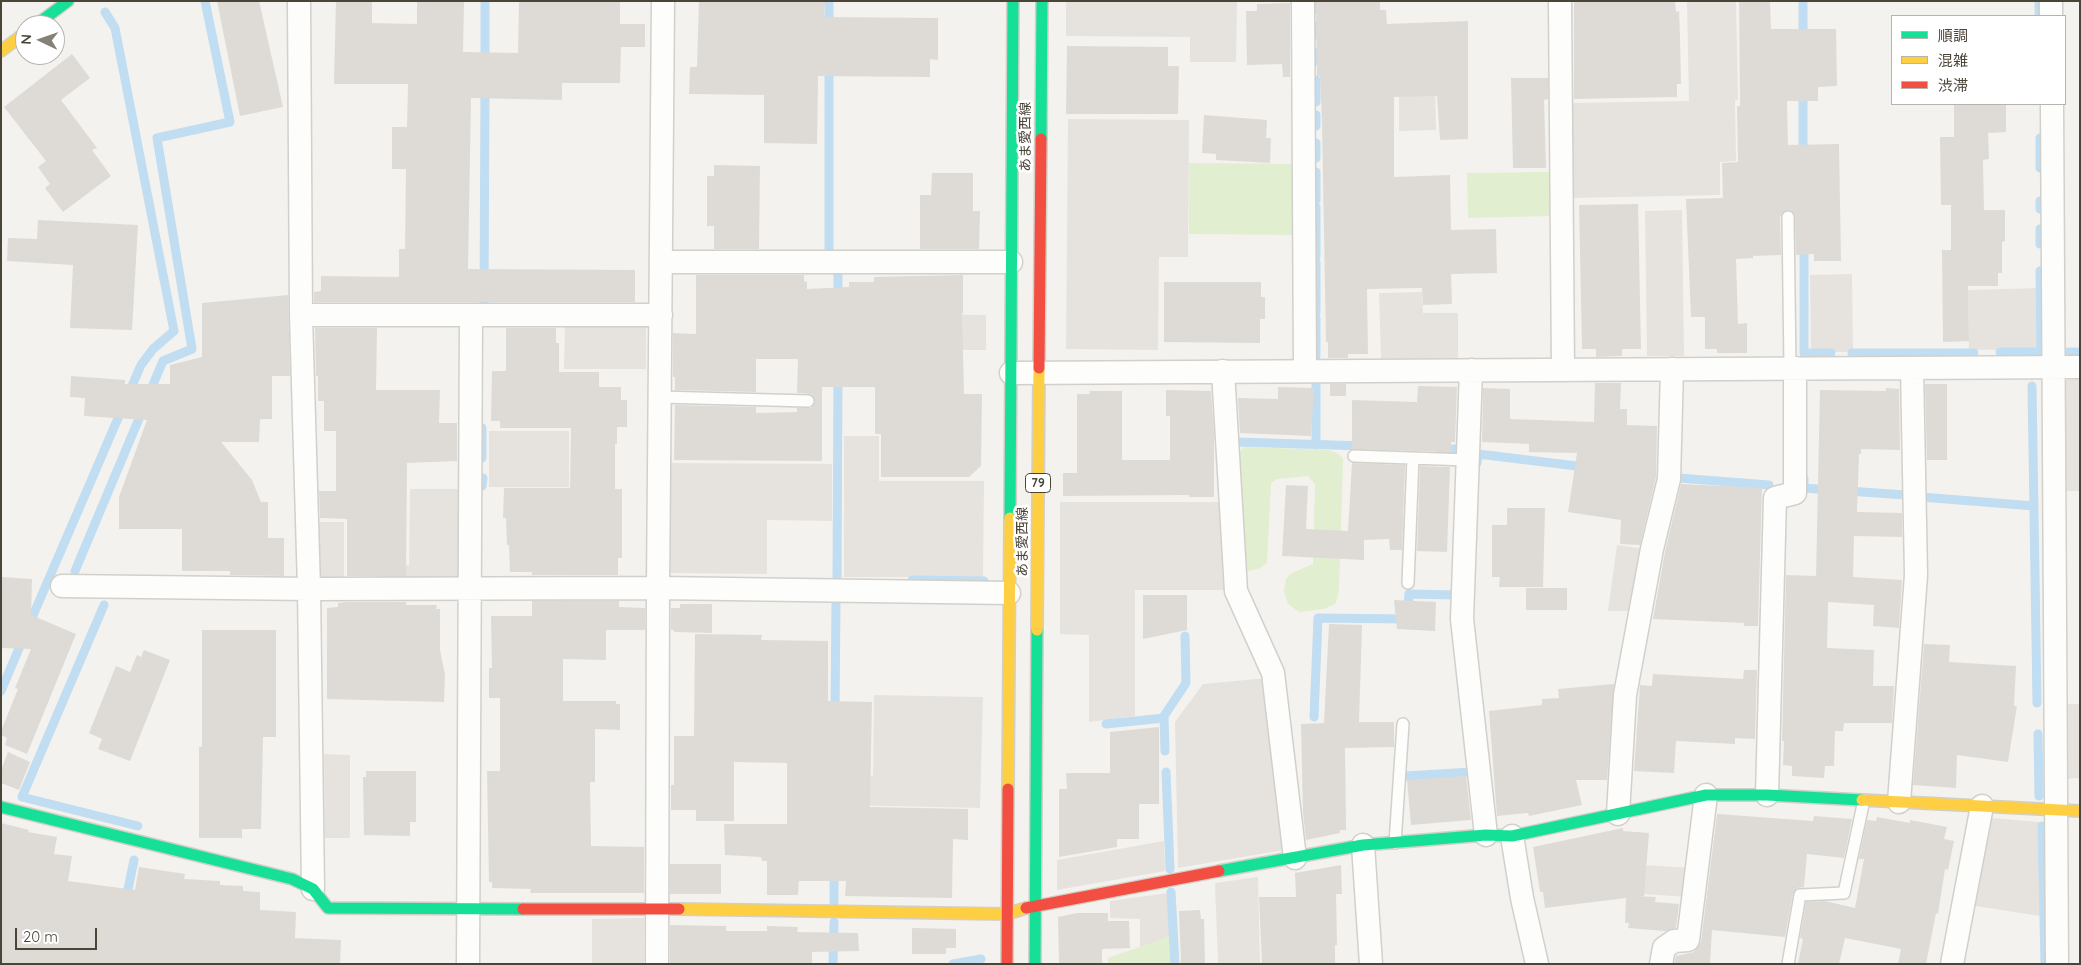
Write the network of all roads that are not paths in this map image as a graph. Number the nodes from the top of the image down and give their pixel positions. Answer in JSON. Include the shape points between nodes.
{"nodes":[{"id":1,"x":68,"y":1,"type":"edge"},
{"id":2,"x":299,"y":1,"type":"edge"},
{"id":3,"x":663,"y":1,"type":"edge"},
{"id":4,"x":1013,"y":1,"type":"edge"},
{"id":5,"x":1042,"y":1,"type":"edge"},
{"id":6,"x":1303,"y":1,"type":"edge"},
{"id":7,"x":1560,"y":1,"type":"edge"},
{"id":8,"x":2051,"y":1,"type":"edge"},
{"id":9,"x":49,"y":15,"type":"edge"},
{"id":10,"x":2051,"y":15,"type":"edge"},
{"id":11,"x":15,"y":41,"type":"edge"},
{"id":12,"x":1,"y":51,"type":"edge"},
{"id":13,"x":2052,"y":105,"type":"edge"},
{"id":14,"x":1788,"y":217,"type":"dead end"},
{"id":15,"x":661,"y":262,"type":"junction"},
{"id":16,"x":1011,"y":262,"type":"junction"},
{"id":17,"x":301,"y":315,"type":"junction"},
{"id":18,"x":471,"y":315,"type":"junction"},
{"id":19,"x":661,"y":315,"type":"junction"},
{"id":20,"x":2053,"y":367,"type":"junction"},
{"id":21,"x":2080,"y":367,"type":"edge"},
{"id":22,"x":1793,"y":368,"type":"junction"},
{"id":23,"x":1912,"y":368,"type":"junction"},
{"id":24,"x":1672,"y":369,"type":"junction"},
{"id":25,"x":1471,"y":370,"type":"junction"},
{"id":26,"x":1564,"y":370,"type":"junction"},
{"id":27,"x":1223,"y":371,"type":"junction"},
{"id":28,"x":1305,"y":371,"type":"junction"},
{"id":29,"x":1011,"y":373,"type":"junction"},
{"id":30,"x":1039,"y":373,"type":"junction"},
{"id":31,"x":660,"y":397,"type":"junction"},
{"id":32,"x":808,"y":401,"type":"dead end"},
{"id":33,"x":1354,"y":456,"type":"dead end"},
{"id":34,"x":1413,"y":458,"type":"junction"},
{"id":35,"x":1467,"y":460,"type":"junction"},
{"id":36,"x":1408,"y":583,"type":"dead end"},
{"id":37,"x":62,"y":586,"type":"dead end"},
{"id":38,"x":470,"y":588,"type":"junction"},
{"id":39,"x":658,"y":588,"type":"junction"},
{"id":40,"x":309,"y":589,"type":"junction"},
{"id":41,"x":1009,"y":593,"type":"junction"},
{"id":42,"x":1403,"y":724,"type":"dead end"},
{"id":43,"x":1706,"y":795,"type":"junction"},
{"id":44,"x":1767,"y":795,"type":"junction"},
{"id":45,"x":1864,"y":800,"type":"junction"},
{"id":46,"x":1899,"y":802,"type":"junction"},
{"id":47,"x":1982,"y":806,"type":"junction"},
{"id":48,"x":1,"y":807,"type":"edge"},
{"id":49,"x":2056,"y":810,"type":"junction"},
{"id":50,"x":2080,"y":811,"type":"edge"},
{"id":51,"x":1618,"y":814,"type":"junction"},
{"id":52,"x":1486,"y":835,"type":"junction"},
{"id":53,"x":1512,"y":836,"type":"junction"},
{"id":54,"x":1394,"y":843,"type":"junction"},
{"id":55,"x":1363,"y":845,"type":"junction"},
{"id":56,"x":1295,"y":858,"type":"junction"},
{"id":57,"x":313,"y":889,"type":"junction"},
{"id":58,"x":1035,"y":905,"type":"junction"},
{"id":59,"x":468,"y":909,"type":"junction"},
{"id":60,"x":657,"y":909,"type":"junction"},
{"id":61,"x":1007,"y":914,"type":"junction"},
{"id":62,"x":468,"y":964,"type":"edge"},
{"id":63,"x":657,"y":964,"type":"edge"},
{"id":64,"x":1007,"y":964,"type":"edge"},
{"id":65,"x":1035,"y":964,"type":"edge"},
{"id":66,"x":1371,"y":964,"type":"edge"},
{"id":67,"x":1537,"y":964,"type":"edge"},
{"id":68,"x":1662,"y":964,"type":"edge"},
{"id":69,"x":1788,"y":964,"type":"edge"},
{"id":70,"x":1952,"y":964,"type":"edge"},
{"id":71,"x":2057,"y":964,"type":"edge"}],
"edges":[{"from":1,"to":9,"type":"street"},
{"from":2,"to":17,"type":"street"},
{"from":3,"to":15,"type":"street"},
{"from":4,"to":16,"type":"street","name":"あま愛西線","number":"79"},
{"from":5,"to":30,"type":"street","name":"あま愛西線","number":"79"},
{"from":6,"to":28,"type":"street"},
{"from":7,"to":26,"type":"street"},
{"from":8,"to":10,"type":"street"},
{"from":11,"to":12,"type":"street"},
{"from":13,"to":20,"type":"street"},
{"from":14,"to":22,"type":"lane"},
{"from":15,"to":16,"type":"street"},
{"from":15,"to":19,"type":"street"},
{"from":16,"to":29,"type":"street","name":"あま愛西線","number":"79"},
{"from":17,"to":18,"type":"street"},
{"from":17,"to":40,"type":"street"},
{"from":18,"to":19,"type":"street"},
{"from":18,"to":38,"type":"street"},
{"from":19,"to":31,"type":"street"},
{"from":20,"to":21,"type":"street"},
{"from":20,"to":23,"type":"street"},
{"from":20,"to":49,"type":"street"},
{"from":22,"to":23,"type":"street"},
{"from":22,"to":24,"type":"street"},
{"from":22,"to":44,"type":"street","via":[[1794,493],[1775,498]]},
{"from":23,"to":46,"type":"street","via":[[1916,575]]},
{"from":24,"to":26,"type":"street"},
{"from":24,"to":51,"type":"street","via":[[1669,479],[1652,549],[1625,695]]},
{"from":25,"to":26,"type":"street"},
{"from":25,"to":28,"type":"street"},
{"from":25,"to":35,"type":"street"},
{"from":27,"to":28,"type":"street"},
{"from":27,"to":30,"type":"street"},
{"from":27,"to":56,"type":"street","via":[[1236,591],[1273,673]]},
{"from":29,"to":30,"type":"street"},
{"from":29,"to":41,"type":"street","name":"あま愛西線","number":"79"},
{"from":30,"to":58,"type":"street","name":"あま愛西線","number":"79"},
{"from":31,"to":32,"type":"lane"},
{"from":31,"to":39,"type":"street"},
{"from":33,"to":34,"type":"lane"},
{"from":34,"to":35,"type":"lane"},
{"from":34,"to":36,"type":"lane"},
{"from":35,"to":52,"type":"street","via":[[1462,619]]},
{"from":37,"to":40,"type":"street"},
{"from":38,"to":39,"type":"street"},
{"from":38,"to":40,"type":"street"},
{"from":38,"to":59,"type":"street"},
{"from":39,"to":41,"type":"street"},
{"from":39,"to":60,"type":"street"},
{"from":40,"to":57,"type":"street"},
{"from":41,"to":61,"type":"street","name":"あま愛西線","number":"79"},
{"from":42,"to":54,"type":"lane"},
{"from":43,"to":44,"type":"street"},
{"from":43,"to":51,"type":"street"},
{"from":43,"to":68,"type":"street","via":[[1688,940],[1674,941],[1664,948]]},
{"from":44,"to":45,"type":"street"},
{"from":45,"to":46,"type":"street"},
{"from":45,"to":69,"type":"lane","via":[[1844,893],[1800,895]]},
{"from":46,"to":47,"type":"street"},
{"from":47,"to":49,"type":"street"},
{"from":47,"to":70,"type":"street"},
{"from":48,"to":57,"type":"street","via":[[292,879]]},
{"from":49,"to":50,"type":"street"},
{"from":49,"to":71,"type":"street"},
{"from":51,"to":53,"type":"street"},
{"from":52,"to":53,"type":"street"},
{"from":52,"to":54,"type":"street"},
{"from":53,"to":67,"type":"street"},
{"from":54,"to":55,"type":"street"},
{"from":55,"to":56,"type":"street"},
{"from":55,"to":66,"type":"street"},
{"from":56,"to":58,"type":"street"},
{"from":57,"to":59,"type":"street","via":[[328,908]]},
{"from":58,"to":61,"type":"street"},
{"from":58,"to":65,"type":"street","name":"あま愛西線","number":"79"},
{"from":59,"to":60,"type":"street"},
{"from":59,"to":62,"type":"street"},
{"from":60,"to":61,"type":"street"},
{"from":60,"to":63,"type":"street"},
{"from":61,"to":64,"type":"street","name":"あま愛西線","number":"79"}]}
